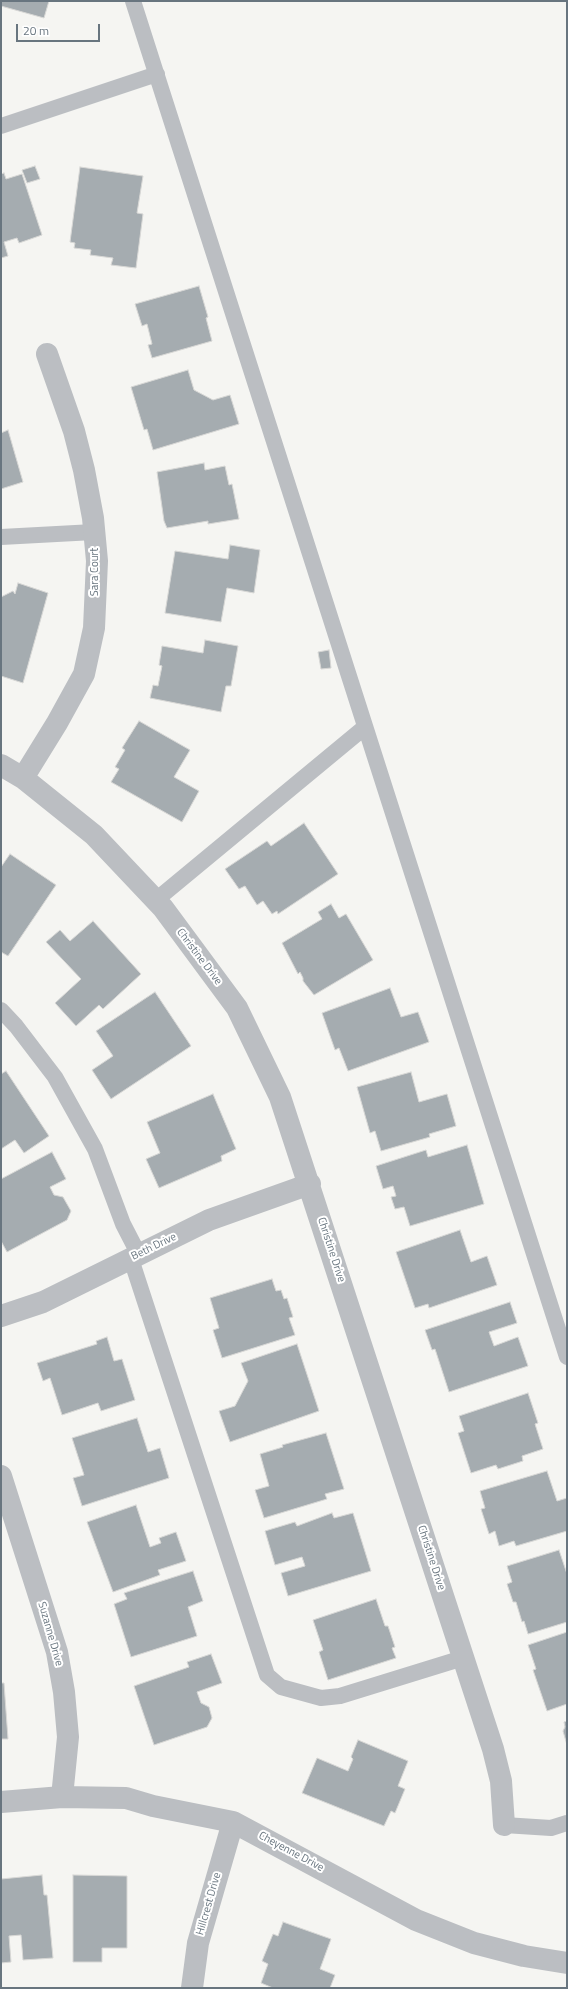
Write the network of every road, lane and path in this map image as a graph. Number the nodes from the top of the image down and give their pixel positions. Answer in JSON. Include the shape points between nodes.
{"nodes":[{"id":1,"x":133,"y":1,"type":"edge"},
{"id":2,"x":157,"y":74,"type":"junction"},
{"id":3,"x":1,"y":126,"type":"edge"},
{"id":4,"x":47,"y":354,"type":"dead end"},
{"id":5,"x":94,"y":532,"type":"junction"},
{"id":6,"x":1,"y":537,"type":"edge"},
{"id":7,"x":365,"y":727,"type":"junction"},
{"id":8,"x":1,"y":765,"type":"edge"},
{"id":9,"x":22,"y":778,"type":"junction"},
{"id":10,"x":156,"y":900,"type":"junction"},
{"id":11,"x":1,"y":1010,"type":"edge"},
{"id":12,"x":310,"y":1184,"type":"junction"},
{"id":13,"x":135,"y":1257,"type":"junction"},
{"id":14,"x":1,"y":1316,"type":"edge"},
{"id":15,"x":567,"y":1357,"type":"edge"},
{"id":16,"x":1,"y":1476,"type":"edge"},
{"id":17,"x":464,"y":1658,"type":"junction"},
{"id":18,"x":62,"y":1797,"type":"junction"},
{"id":19,"x":1,"y":1802,"type":"edge"},
{"id":20,"x":233,"y":1822,"type":"junction"},
{"id":21,"x":567,"y":1824,"type":"edge"},
{"id":22,"x":504,"y":1825,"type":"joint"},
{"id":23,"x":567,"y":1963,"type":"edge"},
{"id":24,"x":192,"y":1988,"type":"edge"}],
"edges":[{"from":1,"to":2,"type":"lane"},
{"from":2,"to":3,"type":"lane"},
{"from":2,"to":7,"type":"lane"},
{"from":4,"to":5,"type":"street","name":"Sara Court","via":[[74,431],[84,470]]},
{"from":5,"to":6,"type":"lane"},
{"from":5,"to":9,"type":"street","name":"Sara Court","via":[[97,561],[94,628],[84,674]]},
{"from":7,"to":10,"type":"lane"},
{"from":7,"to":15,"type":"lane"},
{"from":8,"to":9,"type":"street","name":"Christine Drive"},
{"from":9,"to":10,"type":"street","name":"Christine Drive","via":[[94,835]]},
{"from":10,"to":12,"type":"street","name":"Christine Drive","via":[[237,1008],[280,1098]]},
{"from":11,"to":13,"type":"lane","via":[[55,1077],[94,1149]]},
{"from":12,"to":13,"type":"street","name":"Beth Drive","via":[[209,1220]]},
{"from":12,"to":17,"type":"street","name":"Christine Drive"},
{"from":13,"to":14,"type":"street","name":"Beth Drive","via":[[43,1302]]},
{"from":13,"to":17,"type":"lane","via":[[267,1675],[281,1687],[321,1698],[340,1696]]},
{"from":16,"to":18,"type":"street","name":"Suzanne Drive","via":[[57,1652],[68,1737]]},
{"from":17,"to":22,"type":"street","name":"Christine Drive","via":[[501,1781]]},
{"from":18,"to":19,"type":"street","name":"Cheyenne Drive"},
{"from":18,"to":20,"type":"street","name":"Cheyenne Drive","via":[[126,1798]]},
{"from":20,"to":23,"type":"street","name":"Cheyenne Drive","via":[[416,1920],[474,1943],[524,1956]]},
{"from":20,"to":24,"type":"street","name":"Hillcrest Drive","via":[[198,1943]]},
{"from":21,"to":22,"type":"lane","via":[[551,1828]]}]}
